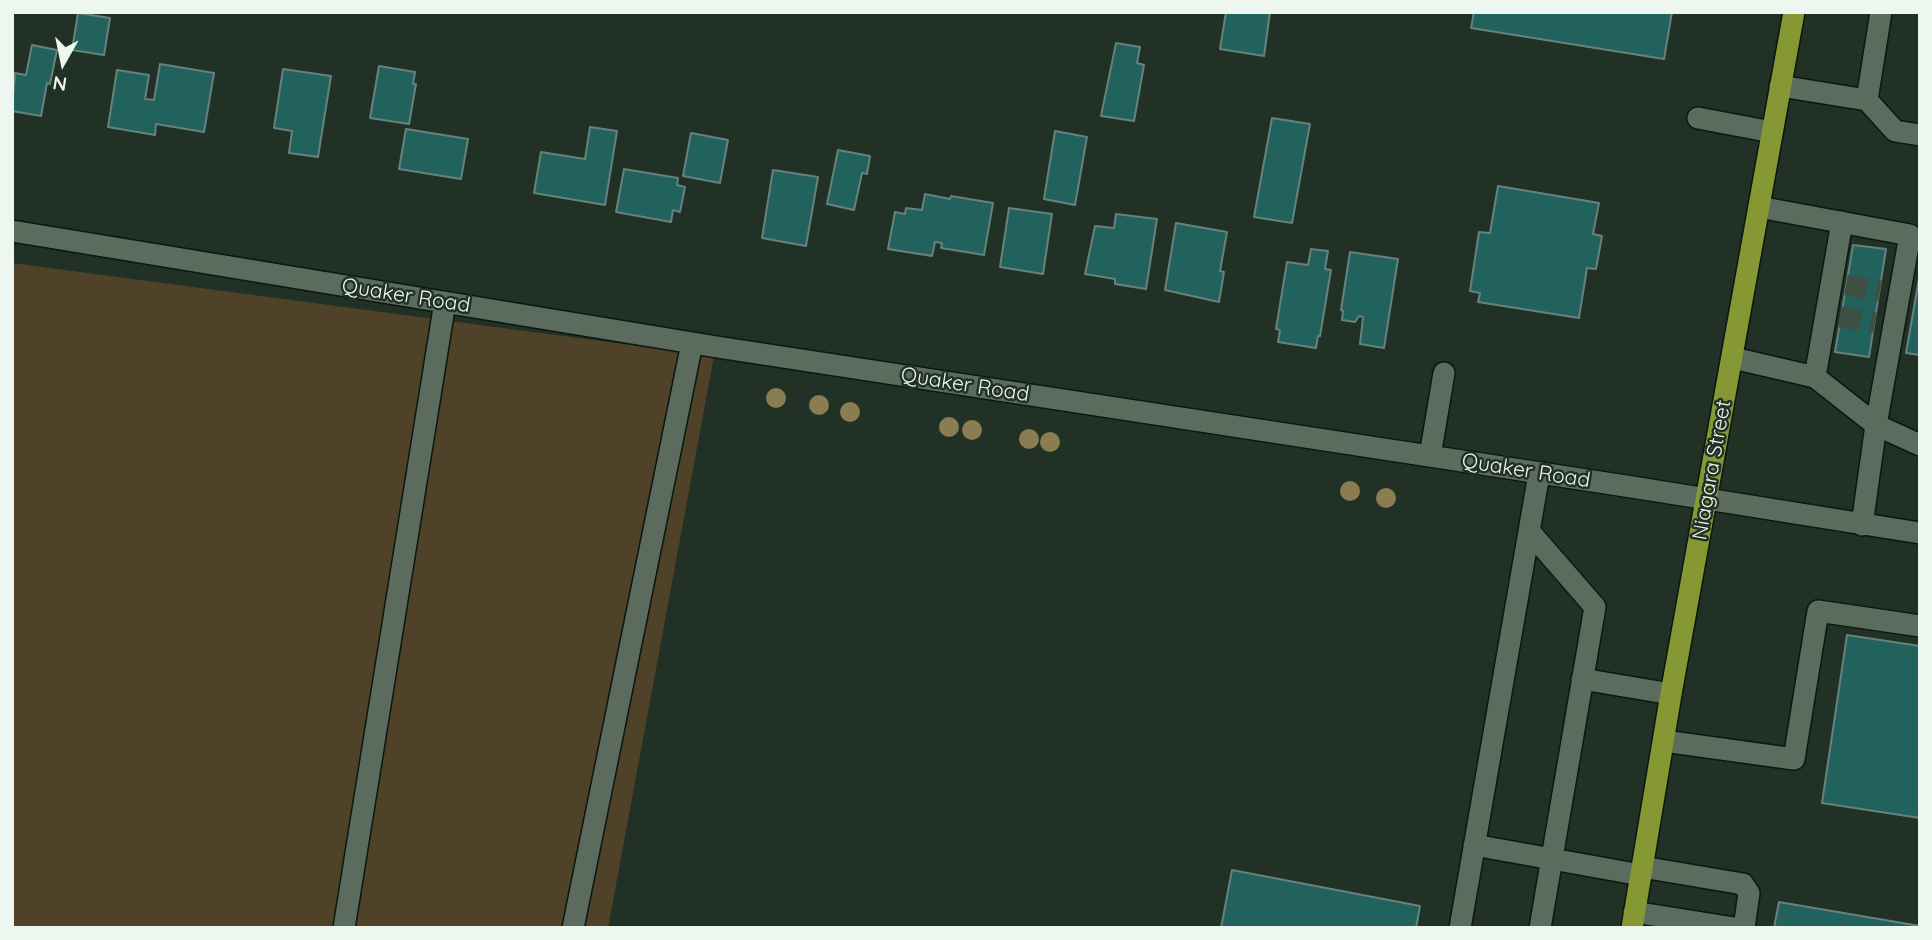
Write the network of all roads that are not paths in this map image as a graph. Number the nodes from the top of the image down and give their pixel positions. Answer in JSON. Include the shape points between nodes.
{"nodes":[{"id":1,"x":1794,"y":12,"type":"edge"},
{"id":2,"x":1881,"y":12,"type":"edge"},
{"id":3,"x":1780,"y":86,"type":"junction"},
{"id":4,"x":1867,"y":100,"type":"junction"},
{"id":5,"x":1698,"y":118,"type":"dead end"},
{"id":6,"x":1772,"y":132,"type":"junction"},
{"id":7,"x":1920,"y":135,"type":"edge"},
{"id":8,"x":1759,"y":207,"type":"junction"},
{"id":9,"x":1842,"y":222,"type":"junction"},
{"id":10,"x":12,"y":231,"type":"edge"},
{"id":11,"x":445,"y":302,"type":"junction"},
{"id":12,"x":692,"y":343,"type":"junction"},
{"id":13,"x":1732,"y":358,"type":"junction"},
{"id":14,"x":1444,"y":373,"type":"dead end"},
{"id":15,"x":1815,"y":377,"type":"junction"},
{"id":16,"x":1876,"y":425,"type":"junction"},
{"id":17,"x":1920,"y":444,"type":"edge"},
{"id":18,"x":1430,"y":456,"type":"junction"},
{"id":19,"x":1539,"y":474,"type":"junction"},
{"id":20,"x":1707,"y":499,"type":"junction"},
{"id":21,"x":1863,"y":525,"type":"junction"},
{"id":22,"x":1529,"y":531,"type":"junction"},
{"id":23,"x":1920,"y":533,"type":"edge"},
{"id":24,"x":1920,"y":626,"type":"edge"},
{"id":25,"x":1582,"y":679,"type":"junction"},
{"id":26,"x":1671,"y":694,"type":"junction"},
{"id":27,"x":1664,"y":741,"type":"junction"},
{"id":28,"x":1474,"y":845,"type":"junction"},
{"id":29,"x":1552,"y":858,"type":"junction"},
{"id":30,"x":1642,"y":871,"type":"junction"},
{"id":31,"x":1633,"y":920,"type":"edge"},
{"id":32,"x":344,"y":928,"type":"edge"},
{"id":33,"x":573,"y":928,"type":"edge"},
{"id":34,"x":1460,"y":928,"type":"edge"},
{"id":35,"x":1540,"y":928,"type":"edge"},
{"id":36,"x":1734,"y":928,"type":"edge"},
{"id":37,"x":1744,"y":928,"type":"edge"}],
"edges":[{"from":1,"to":3,"type":"main road","name":"Niagara Street"},
{"from":2,"to":4,"type":"street"},
{"from":3,"to":4,"type":"street"},
{"from":3,"to":6,"type":"main road","name":"Niagara Street"},
{"from":4,"to":7,"type":"street","via":[[1895,131]]},
{"from":5,"to":6,"type":"street"},
{"from":6,"to":8,"type":"main road","name":"Niagara Street"},
{"from":8,"to":9,"type":"street"},
{"from":8,"to":13,"type":"main road","name":"Niagara Street"},
{"from":9,"to":15,"type":"street","via":[[1839,284]]},
{"from":9,"to":16,"type":"street","via":[[1910,235],[1889,292]]},
{"from":10,"to":11,"type":"street","name":"Quaker Road"},
{"from":11,"to":12,"type":"street","name":"Quaker Road"},
{"from":11,"to":32,"type":"street"},
{"from":12,"to":18,"type":"street","name":"Quaker Road"},
{"from":12,"to":33,"type":"street"},
{"from":13,"to":15,"type":"street"},
{"from":13,"to":20,"type":"main road","name":"Niagara Street"},
{"from":14,"to":18,"type":"street"},
{"from":15,"to":16,"type":"street"},
{"from":16,"to":17,"type":"street"},
{"from":16,"to":21,"type":"street"},
{"from":18,"to":19,"type":"street","name":"Quaker Road"},
{"from":19,"to":20,"type":"street","name":"Quaker Road"},
{"from":19,"to":22,"type":"street"},
{"from":20,"to":21,"type":"street","name":"Quaker Road"},
{"from":20,"to":26,"type":"main road","name":"Niagara Street"},
{"from":21,"to":23,"type":"street","name":"Quaker Road"},
{"from":22,"to":25,"type":"street","via":[[1594,607]]},
{"from":22,"to":28,"type":"street"},
{"from":24,"to":27,"type":"street","via":[[1818,611],[1794,759]]},
{"from":25,"to":26,"type":"street"},
{"from":25,"to":29,"type":"street"},
{"from":26,"to":27,"type":"main road","name":"Niagara Street"},
{"from":27,"to":30,"type":"main road","name":"Niagara Street"},
{"from":28,"to":29,"type":"street"},
{"from":28,"to":34,"type":"street"},
{"from":29,"to":30,"type":"street"},
{"from":29,"to":35,"type":"street"},
{"from":30,"to":31,"type":"main road","name":"Niagara Street"},
{"from":30,"to":37,"type":"street","via":[[1743,884],[1749,893]]},
{"from":31,"to":36,"type":"street"}]}
